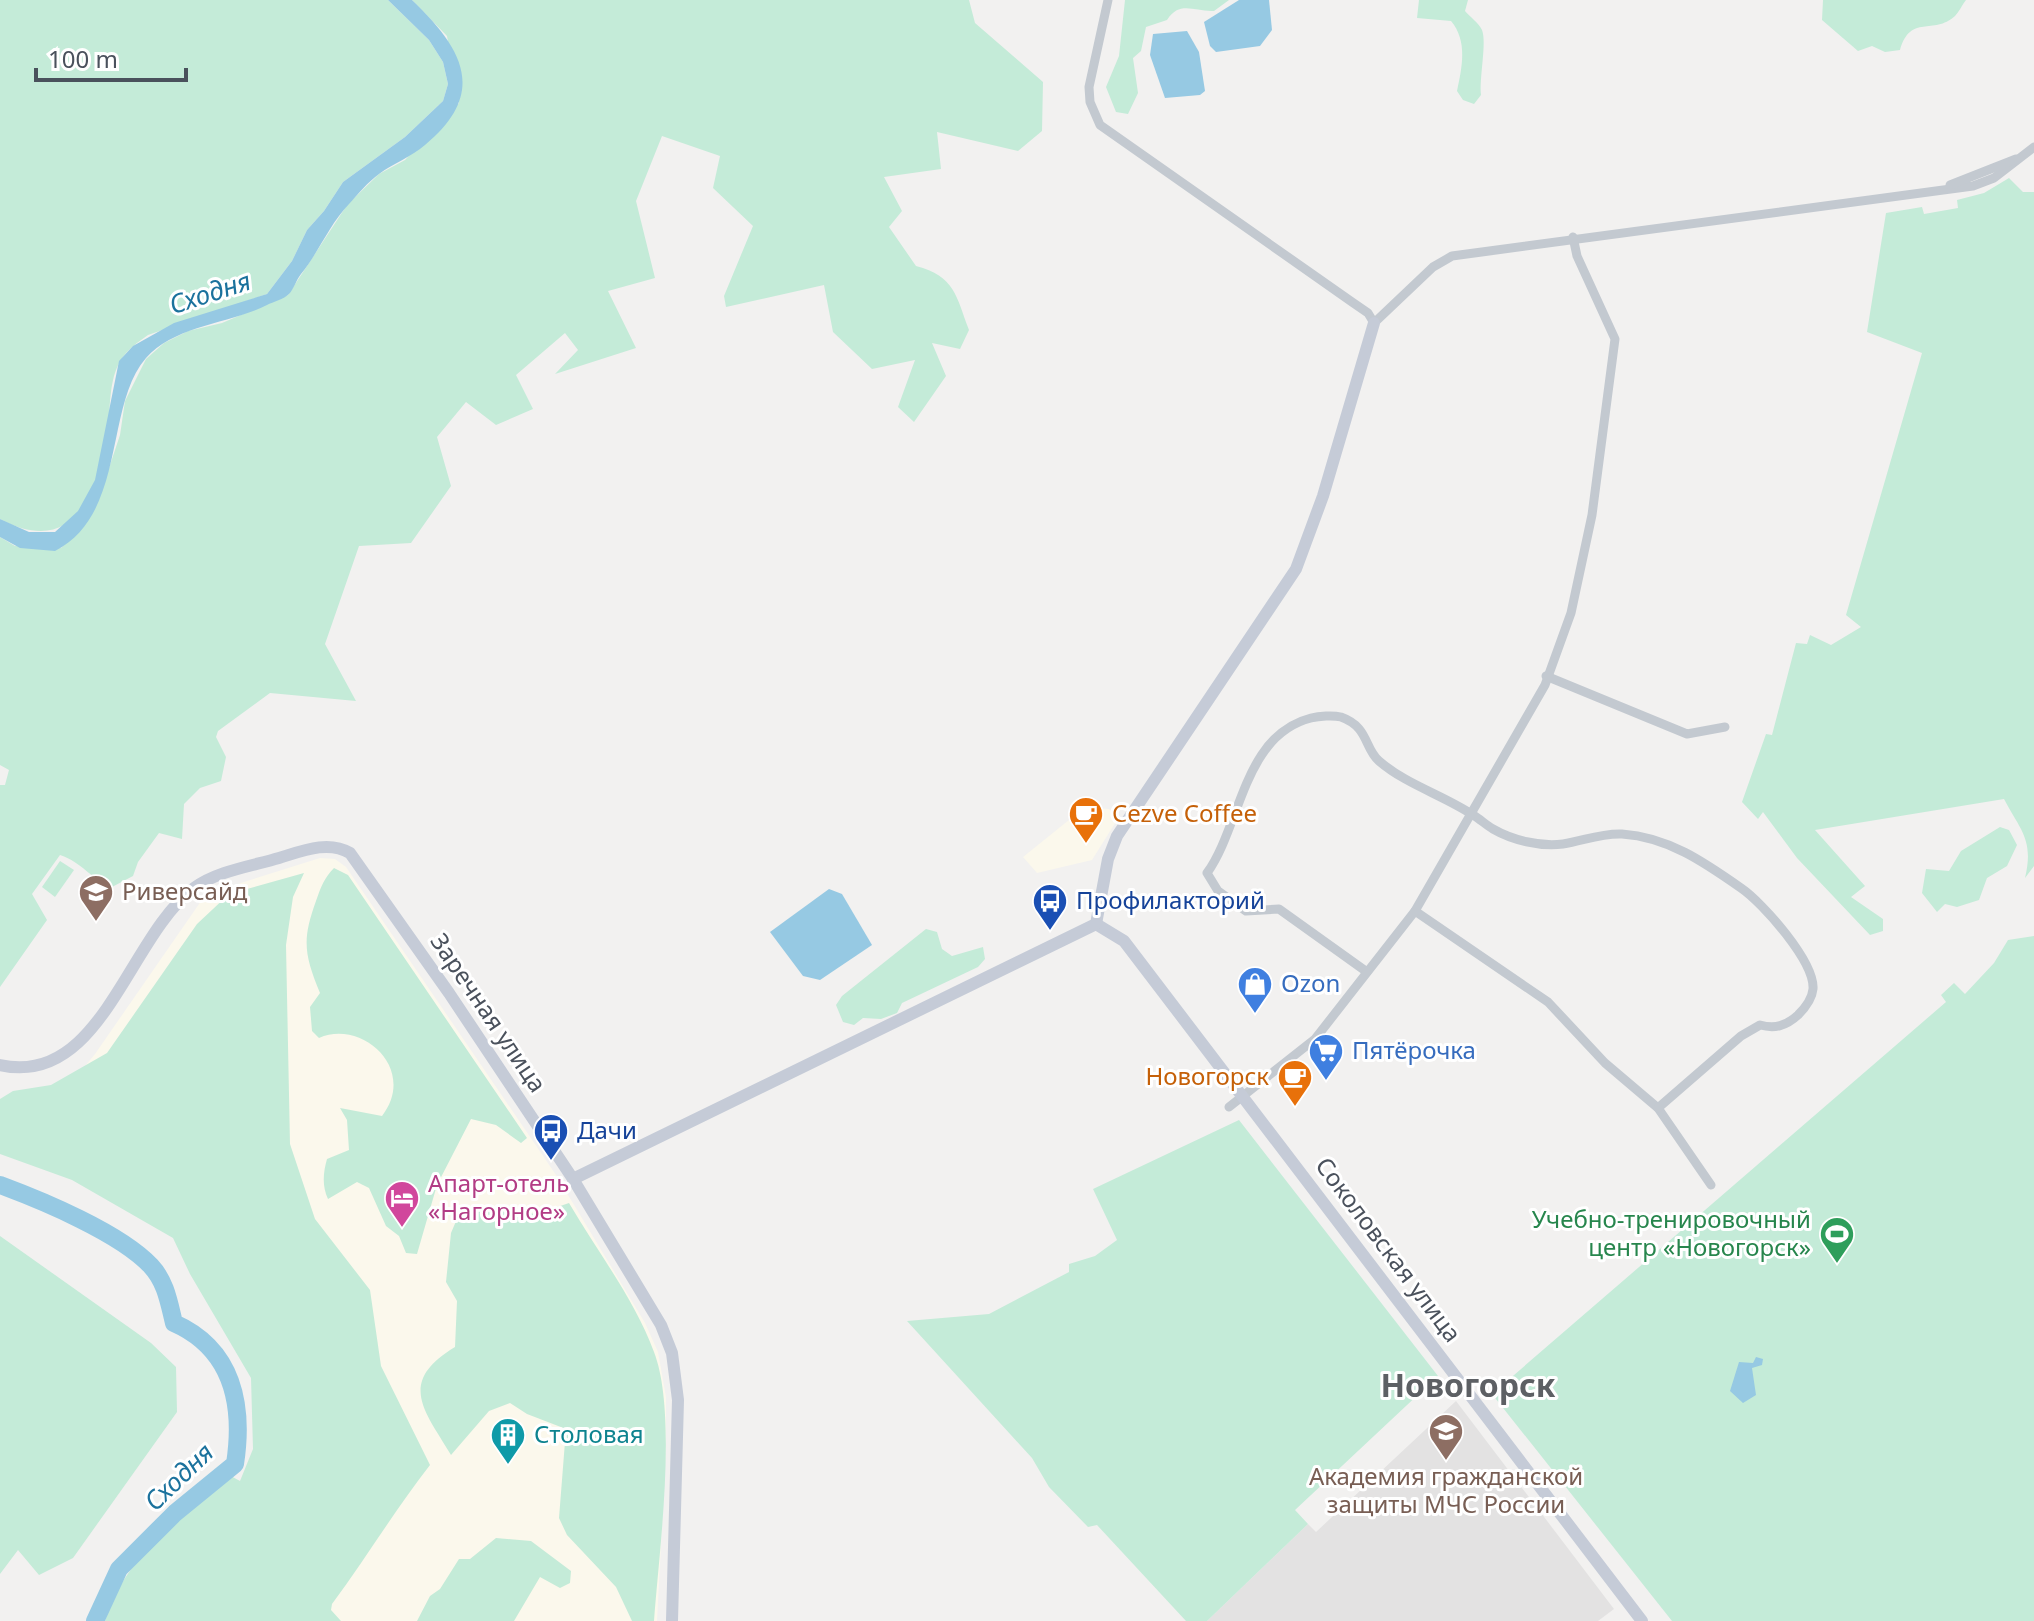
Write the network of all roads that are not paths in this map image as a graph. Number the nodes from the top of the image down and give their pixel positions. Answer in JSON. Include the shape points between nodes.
{"nodes":[{"id":1,"x":1108,"y":0,"type":"edge"},
{"id":2,"x":2034,"y":147,"type":"edge"},
{"id":3,"x":1573,"y":237,"type":"junction"},
{"id":4,"x":1374,"y":323,"type":"junction"},
{"id":5,"x":1546,"y":676,"type":"junction"},
{"id":6,"x":1725,"y":727,"type":"dead end"},
{"id":7,"x":1473,"y":814,"type":"junction"},
{"id":8,"x":1415,"y":911,"type":"junction"},
{"id":9,"x":1096,"y":924,"type":"junction"},
{"id":10,"x":1367,"y":972,"type":"junction"},
{"id":11,"x":0,"y":1065,"type":"edge"},
{"id":12,"x":1243,"y":1097,"type":"junction"},
{"id":13,"x":1229,"y":1107,"type":"dead end"},
{"id":14,"x":1658,"y":1108,"type":"junction"},
{"id":15,"x":573,"y":1179,"type":"junction"},
{"id":16,"x":1711,"y":1185,"type":"dead end"},
{"id":17,"x":672,"y":1621,"type":"edge"},
{"id":18,"x":1642,"y":1621,"type":"edge"}],
"edges":[{"from":1,"to":4,"type":"street","via":[[1089,87],[1100,125],[1368,313]]},
{"from":2,"to":3,"type":"street","via":[[1940,189]]},
{"from":3,"to":4,"type":"street","via":[[1452,256],[1433,267]]},
{"from":3,"to":5,"type":"street","via":[[1615,339],[1592,515],[1571,613]]},
{"from":4,"to":9,"type":"street","via":[[1304,554],[1117,836]]},
{"from":5,"to":6,"type":"street","via":[[1687,734]]},
{"from":5,"to":7,"type":"street"},
{"from":7,"to":8,"type":"street"},
{"from":7,"to":10,"type":"street","via":[[1379,761],[1363,733],[1338,716],[1293,725],[1272,741],[1207,873],[1209,882],[1246,911],[1279,909]]},
{"from":7,"to":14,"type":"street","via":[[1519,840],[1561,844],[1623,834],[1683,851],[1748,893],[1805,962],[1813,992],[1790,1022],[1760,1025],[1741,1036]]},
{"from":8,"to":10,"type":"street"},
{"from":8,"to":14,"type":"street","via":[[1548,1002],[1605,1063]]},
{"from":9,"to":12,"type":"street","name":"Соколовская улица","via":[[1124,941]]},
{"from":9,"to":15,"type":"street"},
{"from":10,"to":12,"type":"street","via":[[1315,1039]]},
{"from":11,"to":15,"type":"street","name":"Заречная улица","via":[[35,1068],[75,1047],[167,916],[193,888],[251,866],[333,847],[350,853],[368,876]]},
{"from":12,"to":13,"type":"street"},
{"from":12,"to":18,"type":"street","name":"Соколовская улица"},
{"from":14,"to":16,"type":"street"},
{"from":15,"to":17,"type":"street","name":"Заречная улица","via":[[642,1291],[672,1353],[679,1446]]}]}
